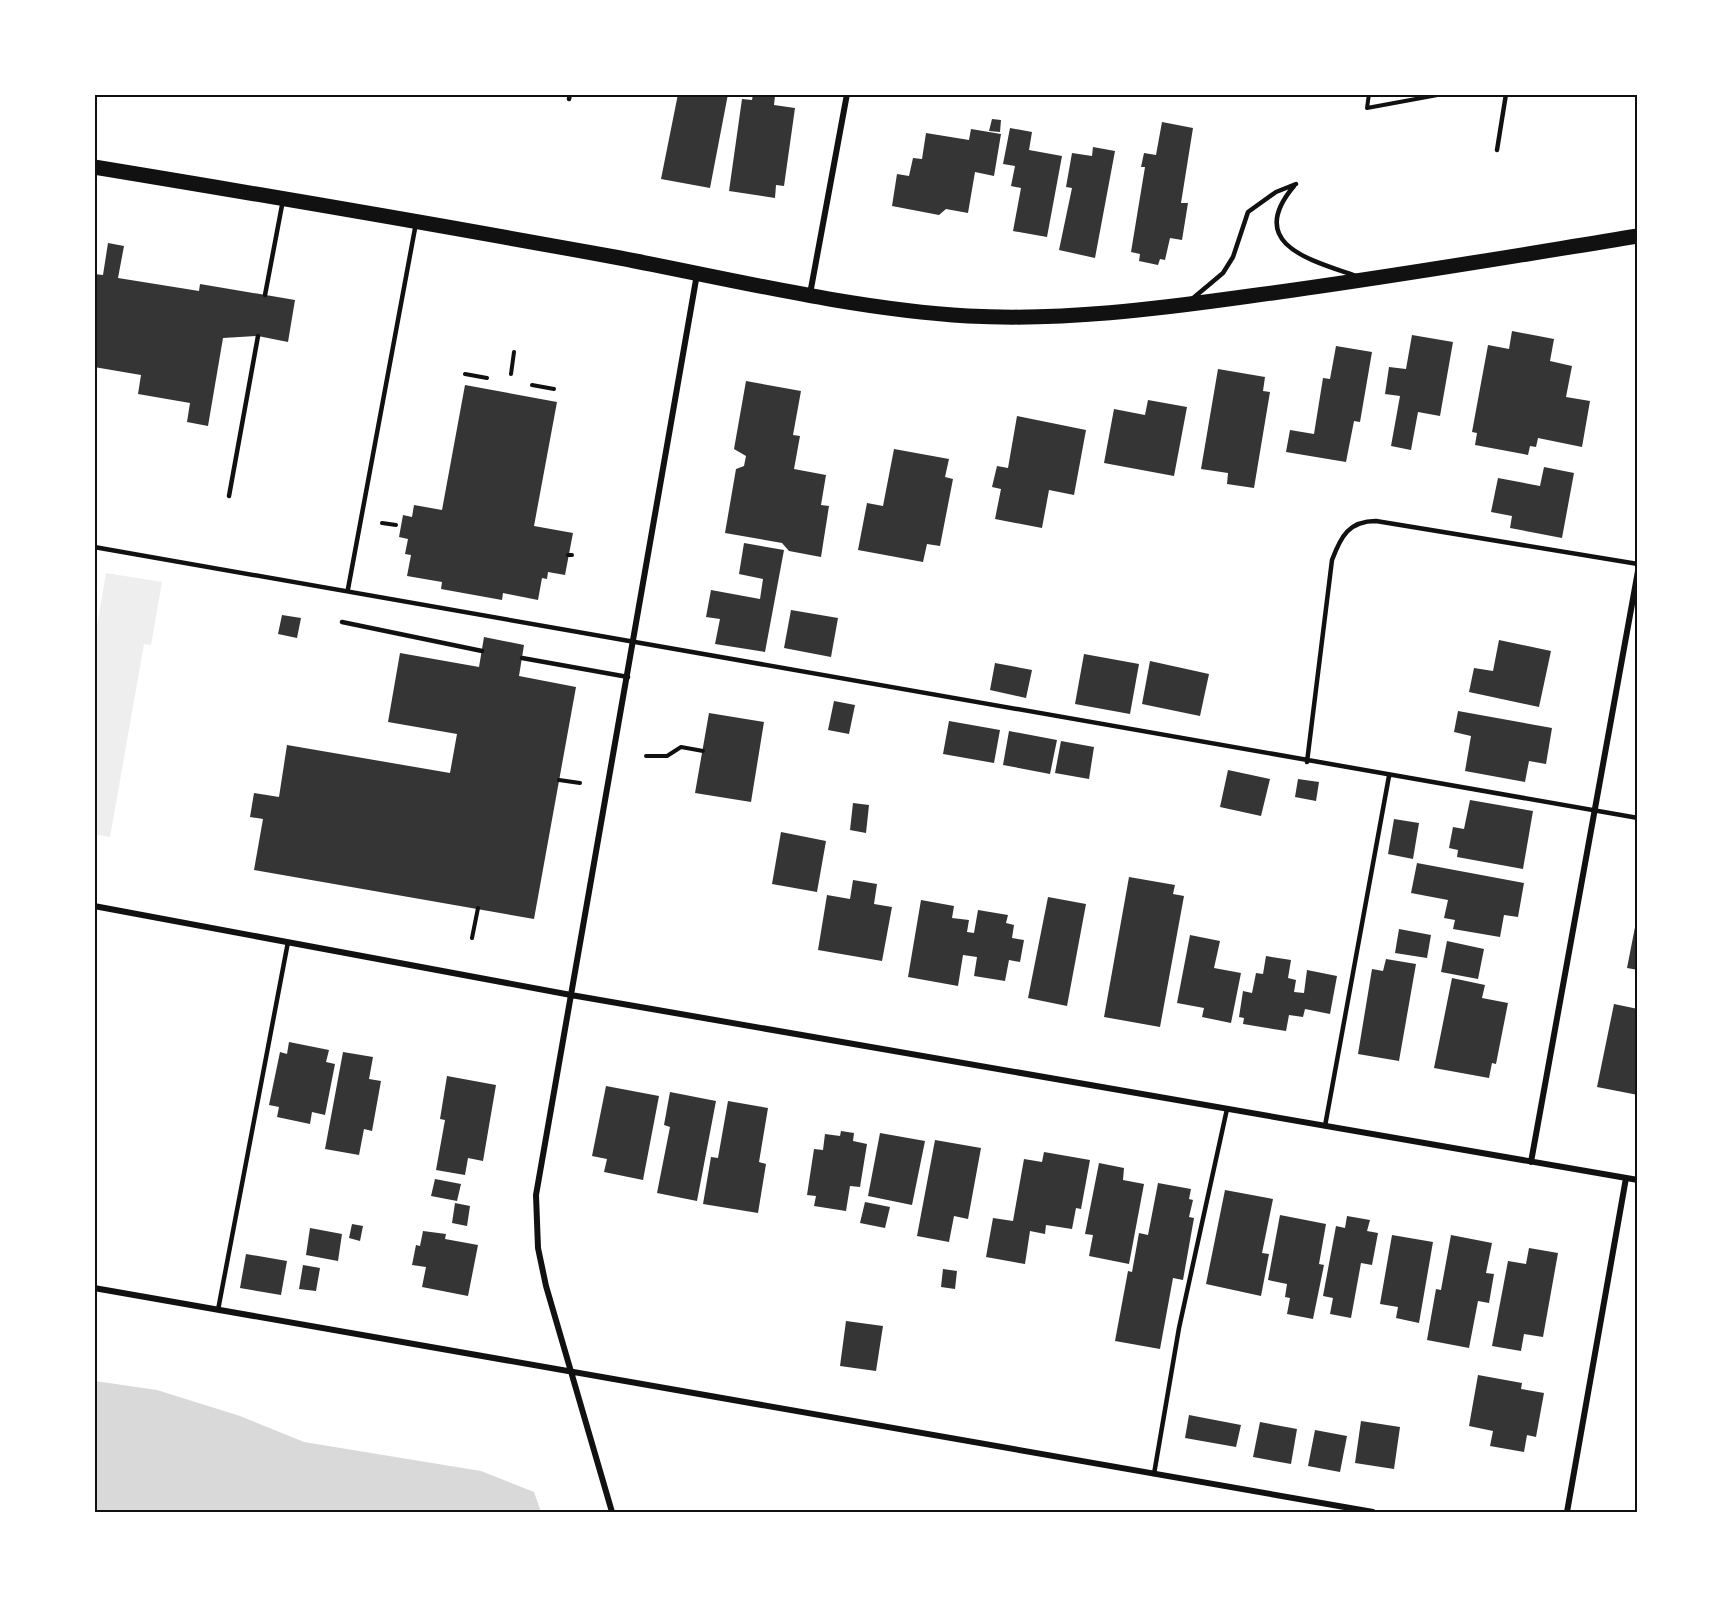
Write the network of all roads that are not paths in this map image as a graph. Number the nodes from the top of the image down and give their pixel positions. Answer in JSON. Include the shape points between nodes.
{"nodes":[{"id":1,"x":846,"y":94,"type":"edge"},
{"id":2,"x":1506,"y":94,"type":"edge"},
{"id":3,"x":1497,"y":150,"type":"dead end"},
{"id":4,"x":94,"y":167,"type":"edge"},
{"id":5,"x":283,"y":198,"type":"junction"},
{"id":6,"x":417,"y":221,"type":"junction"},
{"id":7,"x":1638,"y":236,"type":"edge"},
{"id":8,"x":698,"y":273,"type":"junction"},
{"id":9,"x":1368,"y":280,"type":"junction"},
{"id":10,"x":810,"y":294,"type":"junction"},
{"id":11,"x":265,"y":295,"type":"dead end"},
{"id":12,"x":1185,"y":305,"type":"junction"},
{"id":13,"x":258,"y":336,"type":"dead end"},
{"id":14,"x":229,"y":496,"type":"dead end"},
{"id":15,"x":94,"y":547,"type":"edge"},
{"id":16,"x":1638,"y":564,"type":"edge"},
{"id":17,"x":1638,"y":571,"type":"edge"},
{"id":18,"x":348,"y":590,"type":"junction"},
{"id":19,"x":342,"y":622,"type":"dead end"},
{"id":20,"x":634,"y":641,"type":"junction"},
{"id":21,"x":482,"y":651,"type":"dead end"},
{"id":22,"x":522,"y":658,"type":"dead end"},
{"id":23,"x":628,"y":677,"type":"junction"},
{"id":24,"x":1307,"y":762,"type":"junction"},
{"id":25,"x":1389,"y":776,"type":"junction"},
{"id":26,"x":1595,"y":811,"type":"junction"},
{"id":27,"x":1638,"y":818,"type":"edge"},
{"id":28,"x":94,"y":906,"type":"edge"},
{"id":29,"x":288,"y":942,"type":"junction"},
{"id":30,"x":571,"y":995,"type":"junction"},
{"id":31,"x":1227,"y":1108,"type":"junction"},
{"id":32,"x":1325,"y":1126,"type":"junction"},
{"id":33,"x":1531,"y":1162,"type":"junction"},
{"id":34,"x":1626,"y":1178,"type":"junction"},
{"id":35,"x":1638,"y":1180,"type":"edge"},
{"id":36,"x":94,"y":1288,"type":"edge"},
{"id":37,"x":218,"y":1310,"type":"junction"},
{"id":38,"x":572,"y":1372,"type":"junction"},
{"id":39,"x":1154,"y":1474,"type":"junction"},
{"id":40,"x":612,"y":1512,"type":"edge"},
{"id":41,"x":1373,"y":1512,"type":"edge"},
{"id":42,"x":1567,"y":1512,"type":"edge"}],
"edges":[{"from":1,"to":10,"type":"street"},
{"from":2,"to":3,"type":"lane"},
{"from":4,"to":5,"type":"main road"},
{"from":5,"to":6,"type":"main road"},
{"from":5,"to":11,"type":"lane"},
{"from":6,"to":8,"type":"main road"},
{"from":6,"to":18,"type":"lane"},
{"from":7,"to":9,"type":"main road"},
{"from":8,"to":10,"type":"main road"},
{"from":8,"to":20,"type":"street"},
{"from":9,"to":12,"type":"main road"},
{"from":9,"to":12,"type":"lane","via":[[1312,259],[1283,242],[1275,214],[1296,184],[1275,192],[1248,212],[1233,257],[1223,273]]},
{"from":10,"to":12,"type":"main road","via":[[970,316],[1105,314]]},
{"from":13,"to":14,"type":"lane"},
{"from":15,"to":18,"type":"lane"},
{"from":16,"to":24,"type":"lane","via":[[1376,521],[1350,526],[1332,560]]},
{"from":17,"to":26,"type":"street"},
{"from":18,"to":20,"type":"lane"},
{"from":19,"to":21,"type":"lane"},
{"from":20,"to":23,"type":"street"},
{"from":20,"to":24,"type":"lane"},
{"from":22,"to":23,"type":"lane"},
{"from":23,"to":30,"type":"street"},
{"from":24,"to":25,"type":"lane"},
{"from":25,"to":26,"type":"lane"},
{"from":25,"to":32,"type":"lane"},
{"from":26,"to":27,"type":"lane"},
{"from":26,"to":33,"type":"street"},
{"from":28,"to":29,"type":"street"},
{"from":29,"to":30,"type":"street"},
{"from":29,"to":37,"type":"lane"},
{"from":30,"to":31,"type":"street"},
{"from":30,"to":38,"type":"street","via":[[539,1172],[535,1223],[546,1286]]},
{"from":31,"to":32,"type":"street"},
{"from":31,"to":39,"type":"lane","via":[[1179,1328]]},
{"from":32,"to":33,"type":"street"},
{"from":33,"to":34,"type":"street"},
{"from":34,"to":35,"type":"street"},
{"from":34,"to":42,"type":"street"},
{"from":36,"to":37,"type":"street"},
{"from":37,"to":38,"type":"street"},
{"from":38,"to":39,"type":"street"},
{"from":38,"to":40,"type":"street"},
{"from":39,"to":41,"type":"street"}]}
